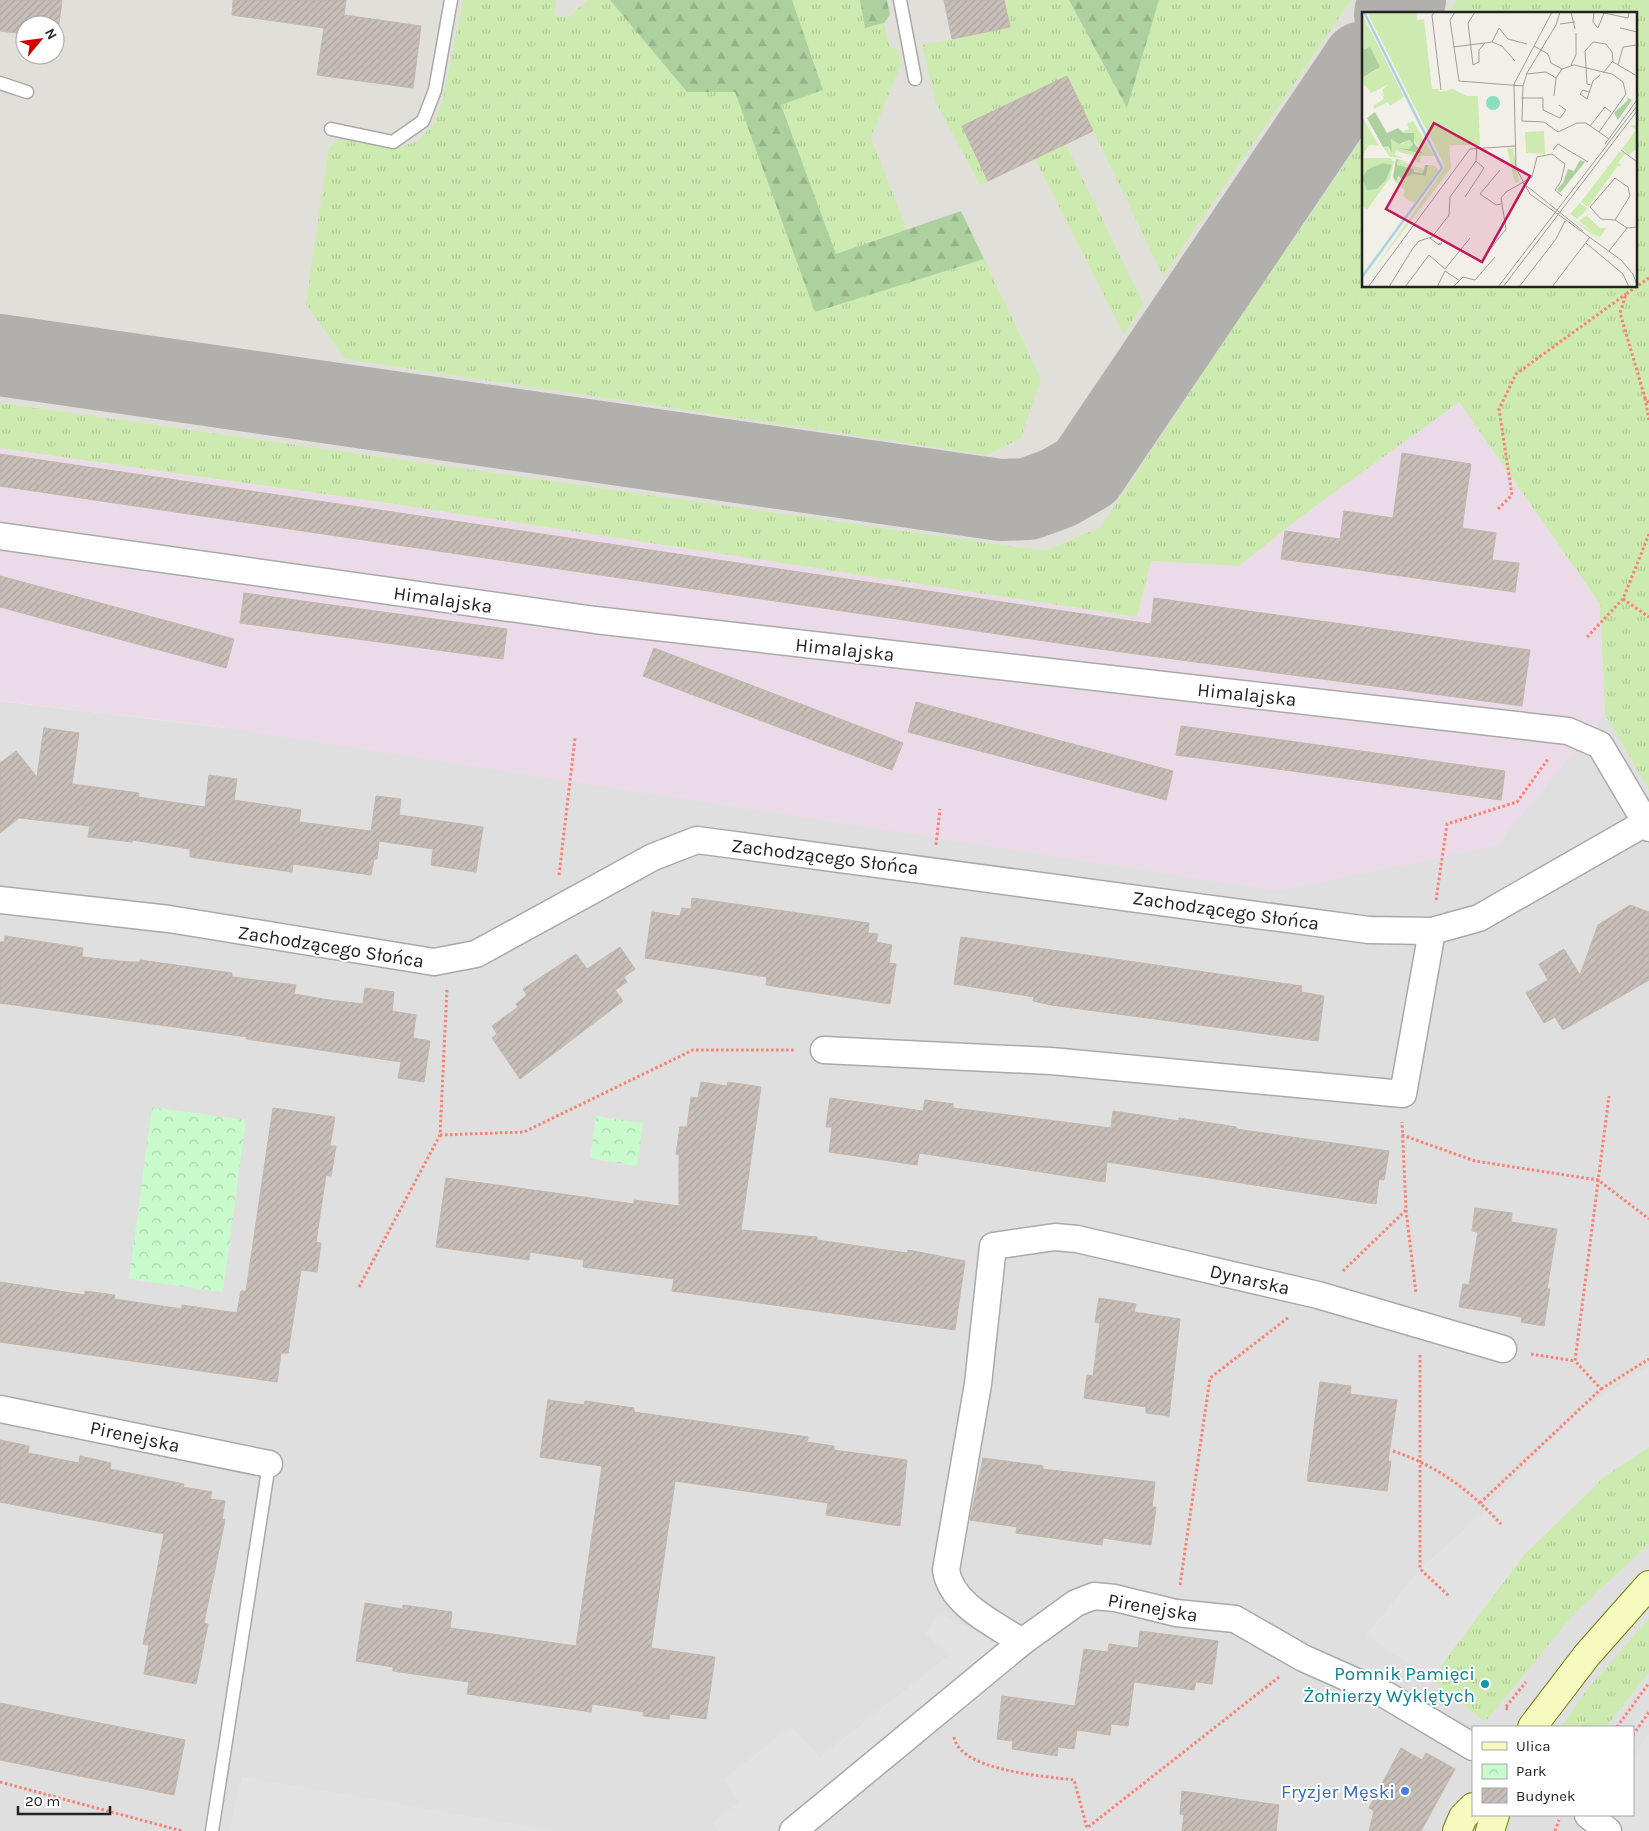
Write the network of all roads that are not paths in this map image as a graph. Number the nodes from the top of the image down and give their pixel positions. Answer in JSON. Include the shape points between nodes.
{"nodes":[{"id":1,"x":451,"y":0,"type":"edge"},
{"id":2,"x":900,"y":0,"type":"edge"},
{"id":3,"x":915,"y":79,"type":"dead end"},
{"id":4,"x":0,"y":84,"type":"edge"},
{"id":5,"x":27,"y":92,"type":"dead end"},
{"id":6,"x":331,"y":129,"type":"dead end"},
{"id":7,"x":0,"y":536,"type":"edge"},
{"id":8,"x":1647,"y":825,"type":"edge"},
{"id":9,"x":0,"y":900,"type":"edge"},
{"id":10,"x":1432,"y":931,"type":"junction"},
{"id":11,"x":824,"y":1050,"type":"road end"},
{"id":12,"x":1503,"y":1349,"type":"road end"},
{"id":13,"x":0,"y":1409,"type":"edge"},
{"id":14,"x":270,"y":1464,"type":"joint"},
{"id":15,"x":1649,"y":1585,"type":"edge"},
{"id":16,"x":1022,"y":1642,"type":"junction"},
{"id":17,"x":1533,"y":1726,"type":"edge"},
{"id":18,"x":1472,"y":1746,"type":"edge"},
{"id":19,"x":1472,"y":1808,"type":"edge"},
{"id":20,"x":1495,"y":1816,"type":"edge"},
{"id":21,"x":1589,"y":1816,"type":"edge"},
{"id":22,"x":212,"y":1831,"type":"edge"},
{"id":23,"x":794,"y":1831,"type":"edge"},
{"id":24,"x":1457,"y":1831,"type":"edge"},
{"id":25,"x":1490,"y":1831,"type":"edge"},
{"id":26,"x":1608,"y":1831,"type":"edge"}],
"edges":[{"from":1,"to":6,"type":"lane","via":[[435,90],[423,121],[393,142]]},
{"from":2,"to":3,"type":"lane"},
{"from":4,"to":5,"type":"lane"},
{"from":7,"to":8,"type":"street","name":"Himalajska","via":[[596,620],[1568,731],[1600,745]]},
{"from":8,"to":10,"type":"street","name":"Zachodzącego Słońca","via":[[1479,918]]},
{"from":9,"to":10,"type":"street","name":"Zachodzącego Słońca","via":[[169,919],[434,962],[476,954],[653,857],[697,840],[1370,930]]},
{"from":10,"to":11,"type":"street","via":[[1403,1094],[1051,1061]]},
{"from":12,"to":16,"type":"street","name":"Dynarska","via":[[1318,1295],[1076,1240],[1055,1237],[993,1246],[978,1384],[946,1570],[948,1582],[960,1600]]},
{"from":13,"to":14,"type":"street","name":"Pirenejska"},
{"from":14,"to":22,"type":"lane"},
{"from":15,"to":17,"type":"street","via":[[1587,1655]]},
{"from":16,"to":18,"type":"street","name":"Pirenejska","via":[[1076,1603],[1094,1596],[1176,1613],[1235,1620],[1303,1658],[1386,1696]]},
{"from":16,"to":23,"type":"street","name":"Pirenejska"},
{"from":19,"to":24,"type":"street","via":[[1463,1817]]},
{"from":20,"to":25,"type":"street"},
{"from":21,"to":26,"type":"street"}]}
